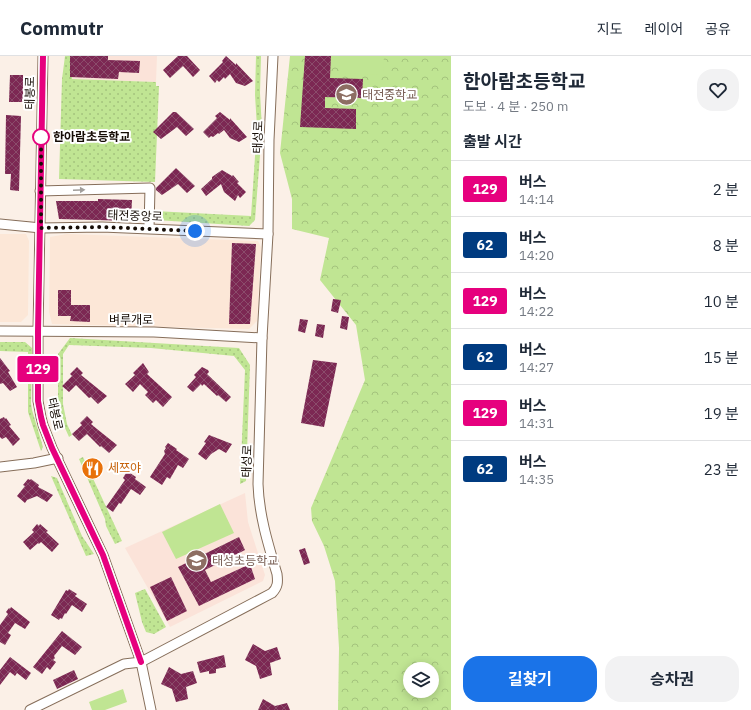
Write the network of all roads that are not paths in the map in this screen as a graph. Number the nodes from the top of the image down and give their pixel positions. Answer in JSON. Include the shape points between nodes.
{"nodes":[{"id":1,"x":43,"y":56,"type":"edge"},
{"id":2,"x":273,"y":56,"type":"edge"},
{"id":3,"x":40,"y":191,"type":"junction"},
{"id":4,"x":0,"y":224,"type":"edge"},
{"id":5,"x":41,"y":228,"type":"junction"},
{"id":6,"x":149,"y":228,"type":"junction"},
{"id":7,"x":268,"y":234,"type":"junction"},
{"id":8,"x":0,"y":331,"type":"edge"},
{"id":9,"x":38,"y":332,"type":"junction"},
{"id":10,"x":262,"y":338,"type":"junction"},
{"id":11,"x":58,"y":458,"type":"junction"},
{"id":12,"x":0,"y":467,"type":"edge"},
{"id":13,"x":141,"y":662,"type":"junction"},
{"id":14,"x":30,"y":710,"type":"edge"},
{"id":15,"x":151,"y":710,"type":"edge"}],
"edges":[{"from":1,"to":3,"type":"street","name":"태봉로"},
{"from":2,"to":7,"type":"street","name":"태성로"},
{"from":3,"to":5,"type":"street","name":"태봉로"},
{"from":3,"to":6,"type":"street","one_way":true,"via":[[150,188]]},
{"from":4,"to":5,"type":"street","name":"태전중앙로"},
{"from":5,"to":6,"type":"street","name":"태전중앙로"},
{"from":5,"to":9,"type":"street","name":"태봉로"},
{"from":6,"to":7,"type":"street","name":"태전중앙로"},
{"from":7,"to":10,"type":"street","name":"태성로"},
{"from":8,"to":9,"type":"street","name":"벼루개로"},
{"from":9,"to":10,"type":"street","name":"벼루개로","via":[[154,332]]},
{"from":9,"to":11,"type":"street","name":"태봉로","via":[[38,401],[43,425]]},
{"from":10,"to":13,"type":"street","name":"태성로","via":[[258,498],[262,523],[277,574],[276,588],[272,593]]},
{"from":11,"to":12,"type":"street"},
{"from":11,"to":13,"type":"street","name":"태봉로","via":[[103,555]]},
{"from":13,"to":14,"type":"street","name":"태성로","via":[[124,664]]},
{"from":13,"to":15,"type":"street","name":"태봉로"}]}
